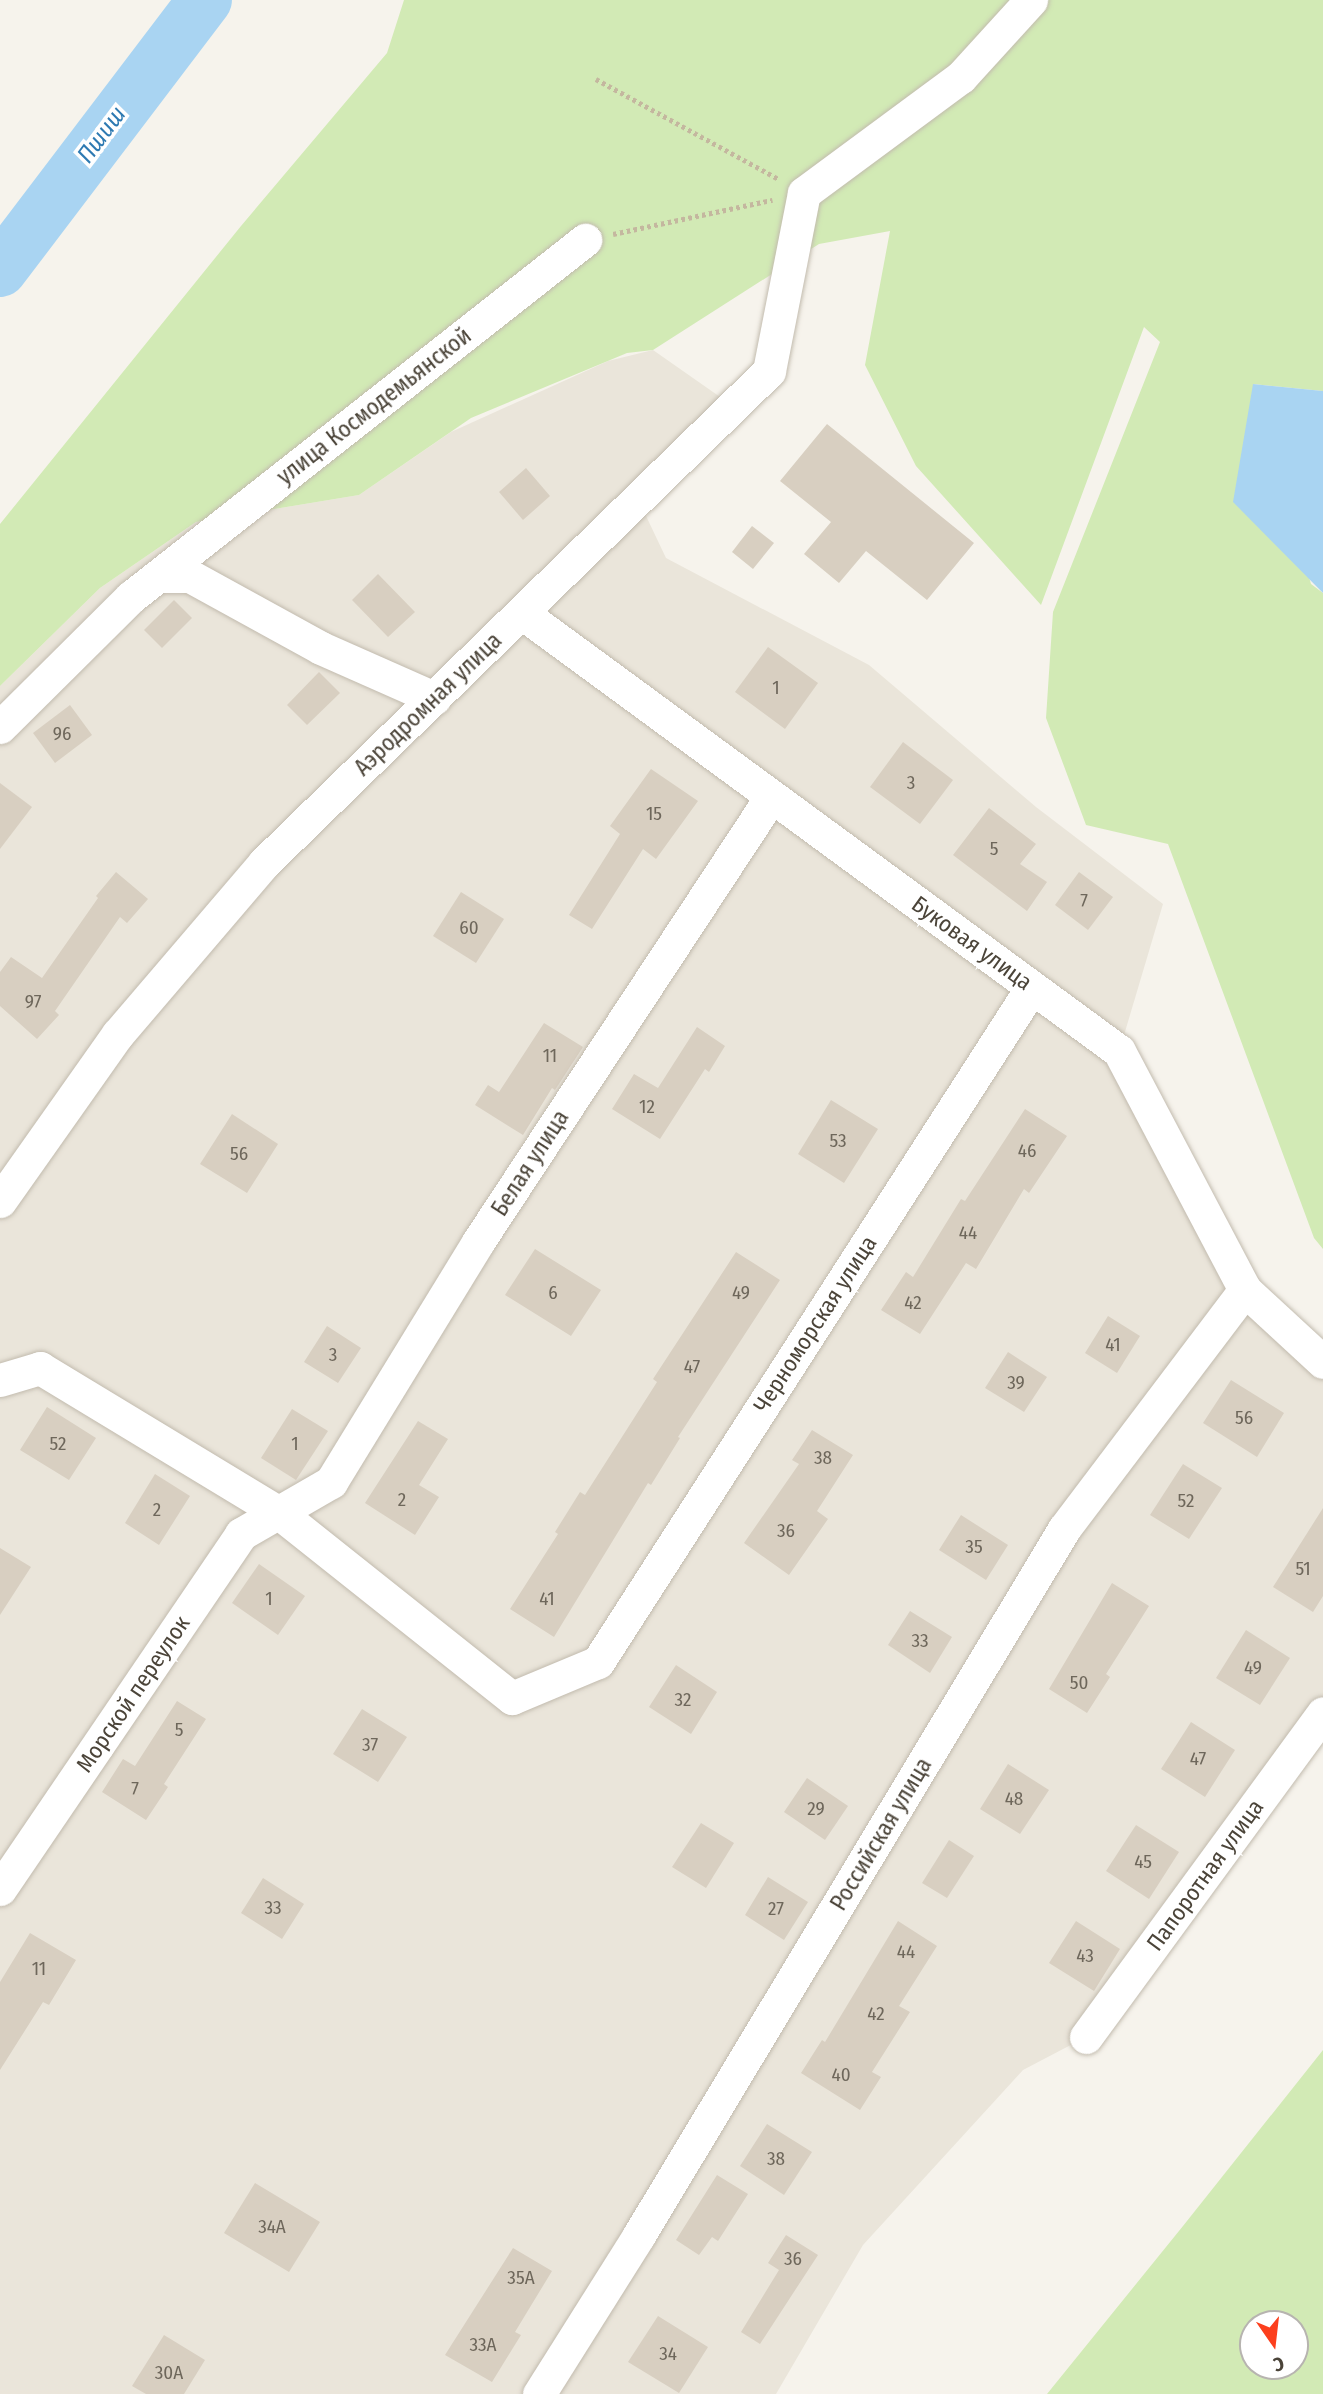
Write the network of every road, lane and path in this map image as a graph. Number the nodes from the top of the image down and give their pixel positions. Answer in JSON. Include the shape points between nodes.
{"nodes":[{"id":1,"x":1031,"y":0,"type":"edge"},
{"id":2,"x":596,"y":79,"type":"dead end"},
{"id":3,"x":804,"y":193,"type":"junction"},
{"id":4,"x":585,"y":240,"type":"joint"},
{"id":5,"x":158,"y":576,"type":"junction"},
{"id":6,"x":522,"y":613,"type":"junction"},
{"id":7,"x":434,"y":698,"type":"junction"},
{"id":8,"x":0,"y":727,"type":"edge"},
{"id":9,"x":771,"y":797,"type":"junction"},
{"id":10,"x":1032,"y":987,"type":"junction"},
{"id":11,"x":0,"y":1201,"type":"edge"},
{"id":12,"x":1245,"y":1290,"type":"junction"},
{"id":13,"x":1323,"y":1362,"type":"edge"},
{"id":14,"x":0,"y":1380,"type":"edge"},
{"id":15,"x":278,"y":1512,"type":"junction"},
{"id":16,"x":1323,"y":1713,"type":"edge"},
{"id":17,"x":0,"y":1889,"type":"edge"},
{"id":18,"x":1086,"y":2037,"type":"dead end"},
{"id":19,"x":539,"y":2394,"type":"edge"}],
"edges":[{"from":1,"to":3,"type":"street","via":[[961,77]]},
{"from":2,"to":3,"type":"path"},
{"from":3,"to":4,"type":"path"},
{"from":3,"to":6,"type":"street","name":"Аэродромная улица","via":[[769,371]]},
{"from":4,"to":5,"type":"street","name":"улица Космодемьянской"},
{"from":5,"to":7,"type":"street","via":[[190,576],[321,648]]},
{"from":5,"to":8,"type":"street","name":"улица Космодемьянской"},
{"from":6,"to":7,"type":"street","name":"Аэродромная улица"},
{"from":6,"to":9,"type":"street","name":"Буковая улица"},
{"from":7,"to":11,"type":"street","name":"Аэродромная улица","via":[[264,863],[118,1034]]},
{"from":9,"to":10,"type":"street","name":"Буковая улица"},
{"from":9,"to":15,"type":"street","name":"Белая улица","via":[[478,1242],[331,1482]]},
{"from":10,"to":12,"type":"street","name":"Буковая улица","via":[[1119,1052]]},
{"from":10,"to":15,"type":"street","name":"Черноморская улица","via":[[598,1662],[512,1698]]},
{"from":12,"to":13,"type":"street","name":"Буковая улица"},
{"from":12,"to":19,"type":"street","name":"Российская улица","via":[[1064,1529]]},
{"from":14,"to":15,"type":"street","via":[[40,1368]]},
{"from":15,"to":17,"type":"street","name":"Морской переулок","via":[[241,1534]]},
{"from":16,"to":18,"type":"street","name":"Папоротная улица"}]}
